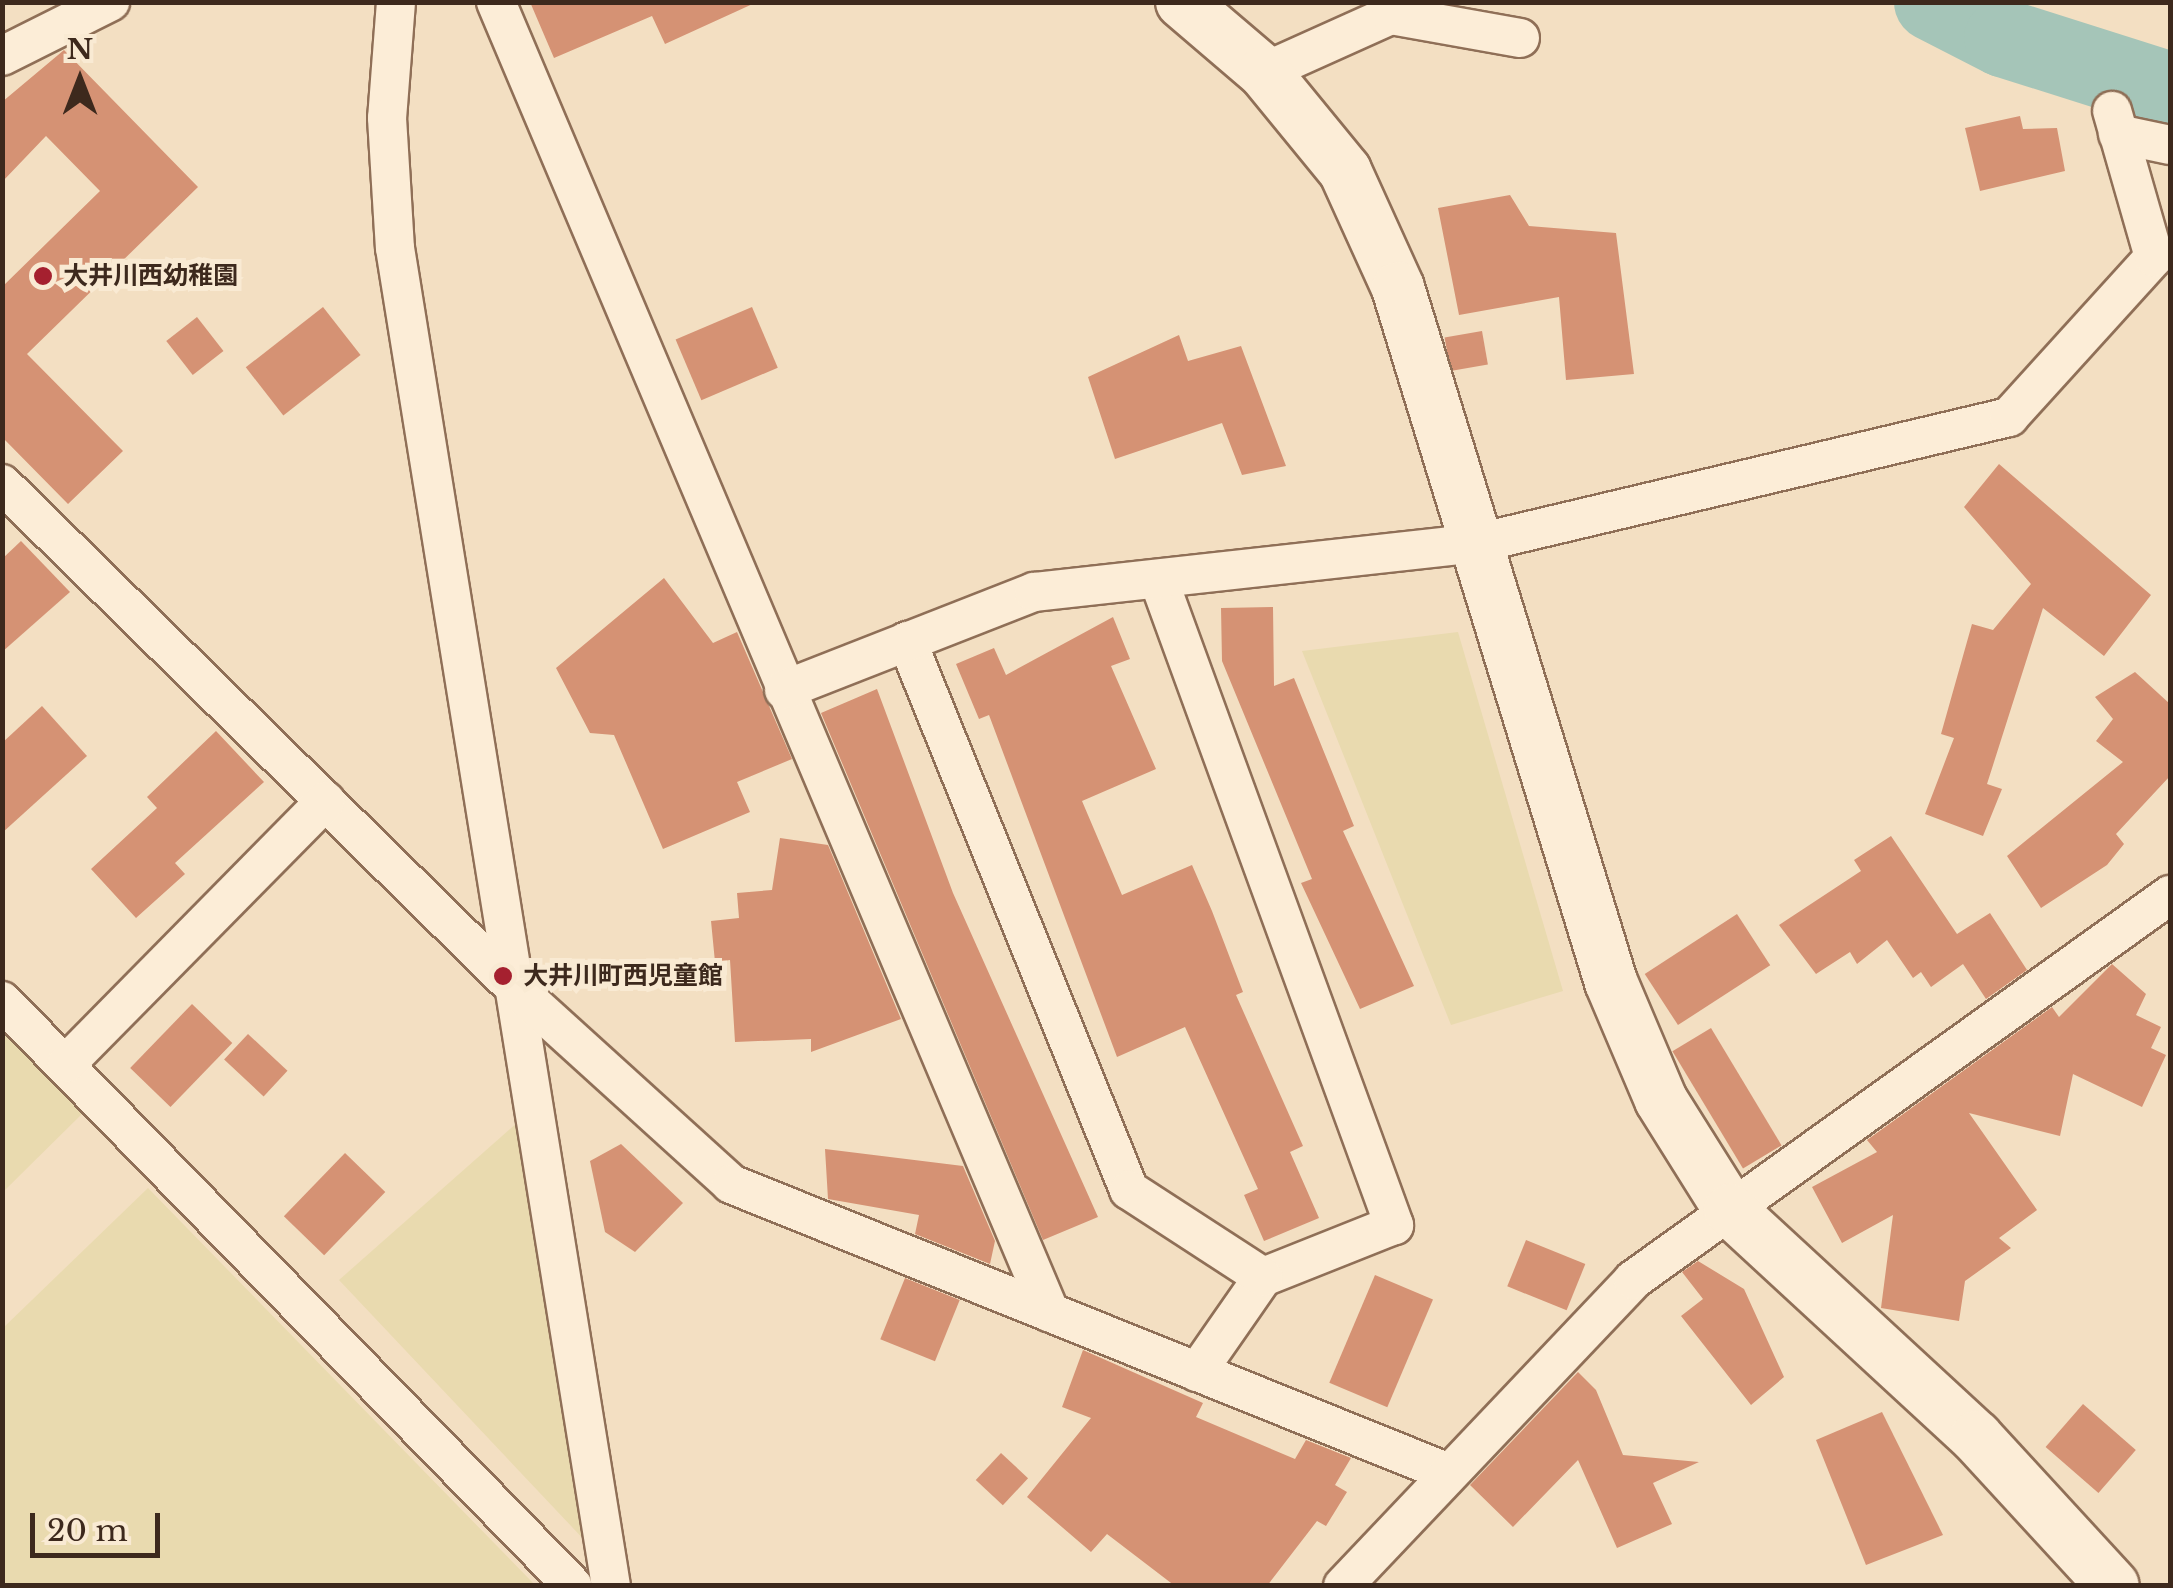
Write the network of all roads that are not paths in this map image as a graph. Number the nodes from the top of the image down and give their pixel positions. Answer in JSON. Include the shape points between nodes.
{"nodes":[{"id":1,"x":110,"y":2,"type":"edge"},
{"id":2,"x":396,"y":2,"type":"edge"},
{"id":3,"x":496,"y":2,"type":"edge"},
{"id":4,"x":1182,"y":2,"type":"edge"},
{"id":5,"x":1393,"y":9,"type":"edge"},
{"id":6,"x":1520,"y":38,"type":"dead end"},
{"id":7,"x":2,"y":56,"type":"edge"},
{"id":8,"x":1264,"y":72,"type":"junction"},
{"id":9,"x":2170,"y":145,"type":"edge"},
{"id":10,"x":2,"y":484,"type":"edge"},
{"id":11,"x":1478,"y":543,"type":"junction"},
{"id":12,"x":1158,"y":581,"type":"junction"},
{"id":13,"x":907,"y":641,"type":"junction"},
{"id":14,"x":784,"y":690,"type":"junction"},
{"id":15,"x":325,"y":801,"type":"junction"},
{"id":16,"x":2170,"y":895,"type":"edge"},
{"id":17,"x":513,"y":986,"type":"junction"},
{"id":18,"x":2,"y":1001,"type":"edge"},
{"id":19,"x":66,"y":1063,"type":"junction"},
{"id":20,"x":1730,"y":1210,"type":"junction"},
{"id":21,"x":1262,"y":1277,"type":"junction"},
{"id":22,"x":1050,"y":1313,"type":"junction"},
{"id":23,"x":1197,"y":1372,"type":"junction"},
{"id":24,"x":1449,"y":1472,"type":"junction"},
{"id":25,"x":573,"y":1586,"type":"edge"},
{"id":26,"x":611,"y":1586,"type":"edge"},
{"id":27,"x":1343,"y":1586,"type":"edge"},
{"id":28,"x":2114,"y":1586,"type":"edge"}],
"edges":[{"from":1,"to":7,"type":"street"},
{"from":2,"to":17,"type":"street","via":[[387,118],[395,248]]},
{"from":3,"to":14,"type":"street"},
{"from":4,"to":8,"type":"street"},
{"from":5,"to":6,"type":"street"},
{"from":5,"to":8,"type":"street"},
{"from":8,"to":11,"type":"street","via":[[1345,171],[1360,204],[1398,288]]},
{"from":9,"to":11,"type":"street","via":[[2115,122],[2154,257],[2009,417]]},
{"from":10,"to":15,"type":"street"},
{"from":11,"to":12,"type":"street"},
{"from":11,"to":20,"type":"street","via":[[1612,982],[1661,1100]]},
{"from":12,"to":13,"type":"street","via":[[1034,592]]},
{"from":12,"to":21,"type":"street","via":[[1394,1225]]},
{"from":13,"to":14,"type":"street"},
{"from":13,"to":21,"type":"street","via":[[1129,1190]]},
{"from":14,"to":22,"type":"street"},
{"from":15,"to":17,"type":"street"},
{"from":15,"to":19,"type":"street"},
{"from":16,"to":20,"type":"street"},
{"from":17,"to":22,"type":"street","via":[[731,1184]]},
{"from":17,"to":26,"type":"street"},
{"from":18,"to":19,"type":"street"},
{"from":19,"to":25,"type":"street"},
{"from":20,"to":24,"type":"street","via":[[1633,1280]]},
{"from":20,"to":28,"type":"street","via":[[1976,1437]]},
{"from":21,"to":23,"type":"street"},
{"from":22,"to":23,"type":"street"},
{"from":23,"to":24,"type":"street"},
{"from":24,"to":27,"type":"street"}]}
